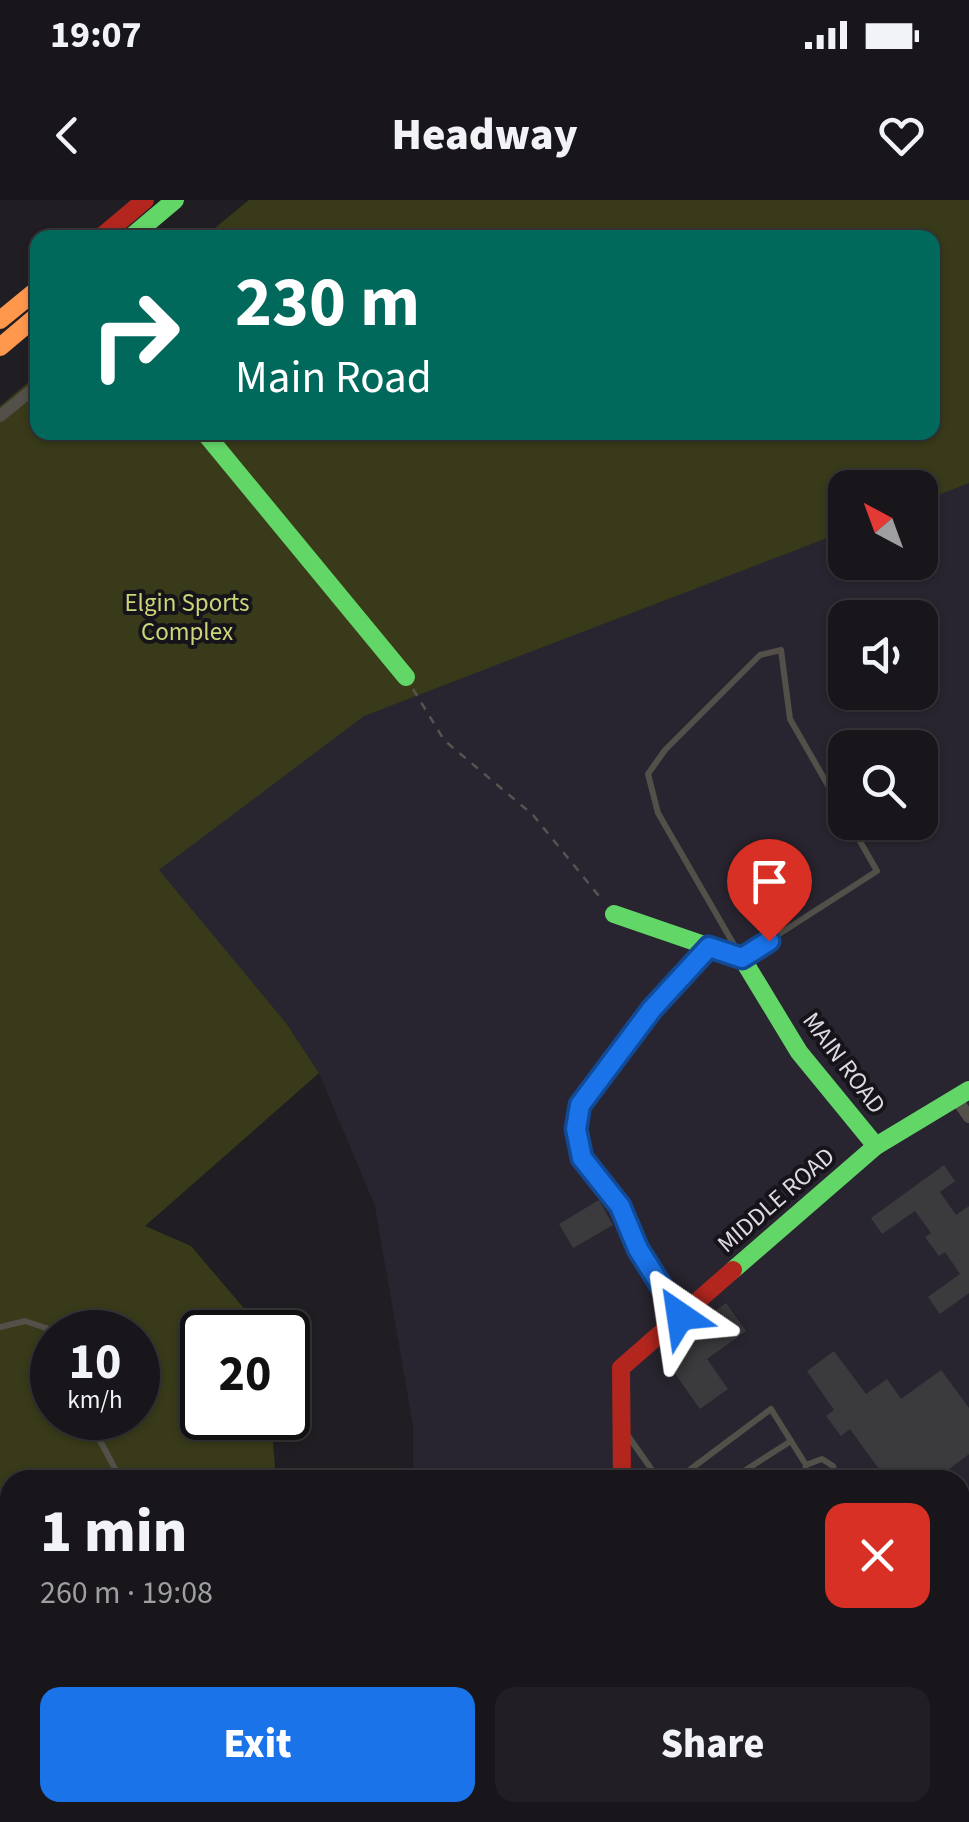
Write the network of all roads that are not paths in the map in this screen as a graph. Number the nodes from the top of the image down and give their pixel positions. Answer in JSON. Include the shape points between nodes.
{"nodes":[{"id":1,"x":145,"y":200,"type":"edge"},
{"id":2,"x":175,"y":200,"type":"edge"},
{"id":3,"x":109,"y":230,"type":"edge"},
{"id":4,"x":139,"y":230,"type":"edge"},
{"id":5,"x":30,"y":296,"type":"edge"},
{"id":6,"x":0,"y":320,"type":"edge"},
{"id":7,"x":30,"y":322,"type":"edge"},
{"id":8,"x":0,"y":346,"type":"edge"},
{"id":9,"x":30,"y":392,"type":"edge"},
{"id":10,"x":0,"y":416,"type":"edge"},
{"id":11,"x":211,"y":440,"type":"edge"},
{"id":12,"x":406,"y":677,"type":"road end"},
{"id":13,"x":828,"y":785,"type":"edge"},
{"id":14,"x":860,"y":840,"type":"edge"},
{"id":15,"x":614,"y":914,"type":"road end"},
{"id":16,"x":709,"y":947,"type":"junction"},
{"id":17,"x":742,"y":958,"type":"junction"},
{"id":18,"x":963,"y":1095,"type":"edge"},
{"id":19,"x":969,"y":1117,"type":"edge"},
{"id":20,"x":876,"y":1146,"type":"junction"},
{"id":21,"x":680,"y":1316,"type":"junction"},
{"id":22,"x":30,"y":1322,"type":"edge"},
{"id":23,"x":0,"y":1327,"type":"edge"},
{"id":24,"x":622,"y":1428,"type":"junction"},
{"id":25,"x":100,"y":1440,"type":"edge"},
{"id":26,"x":790,"y":1441,"type":"junction"},
{"id":27,"x":806,"y":1465,"type":"junction"},
{"id":28,"x":116,"y":1470,"type":"edge"},
{"id":29,"x":622,"y":1470,"type":"edge"},
{"id":30,"x":652,"y":1470,"type":"edge"},
{"id":31,"x":689,"y":1470,"type":"edge"},
{"id":32,"x":745,"y":1470,"type":"edge"},
{"id":33,"x":805,"y":1470,"type":"edge"},
{"id":34,"x":834,"y":1470,"type":"edge"}],
"edges":[{"from":1,"to":3,"type":"main road"},
{"from":2,"to":4,"type":"main road"},
{"from":5,"to":6,"type":"main road"},
{"from":7,"to":8,"type":"main road"},
{"from":9,"to":10,"type":"street"},
{"from":11,"to":12,"type":"main road"},
{"from":13,"to":17,"type":"lane","via":[[790,719],[781,650],[760,655],[734,678],[648,774],[658,812]]},
{"from":14,"to":17,"type":"lane","via":[[878,871]]},
{"from":15,"to":16,"type":"main road"},
{"from":16,"to":17,"type":"main road"},
{"from":16,"to":21,"type":"lane","via":[[580,1105],[576,1129],[582,1158],[620,1206]]},
{"from":17,"to":20,"type":"main road","name":"MAIN ROAD","via":[[799,1052]]},
{"from":18,"to":19,"type":"street"},
{"from":18,"to":20,"type":"main road","name":"MIDDLE ROAD"},
{"from":20,"to":21,"type":"main road","name":"MIDDLE ROAD"},
{"from":21,"to":24,"type":"main road","name":"MIDDLE ROAD","via":[[621,1368]]},
{"from":22,"to":23,"type":"lane"},
{"from":24,"to":29,"type":"main road","name":"MIDDLE ROAD"},
{"from":24,"to":30,"type":"lane"},
{"from":25,"to":28,"type":"lane"},
{"from":26,"to":27,"type":"lane"},
{"from":26,"to":31,"type":"lane","via":[[771,1409]]},
{"from":26,"to":32,"type":"lane"},
{"from":27,"to":33,"type":"lane"},
{"from":27,"to":34,"type":"lane","via":[[822,1459]]}]}
